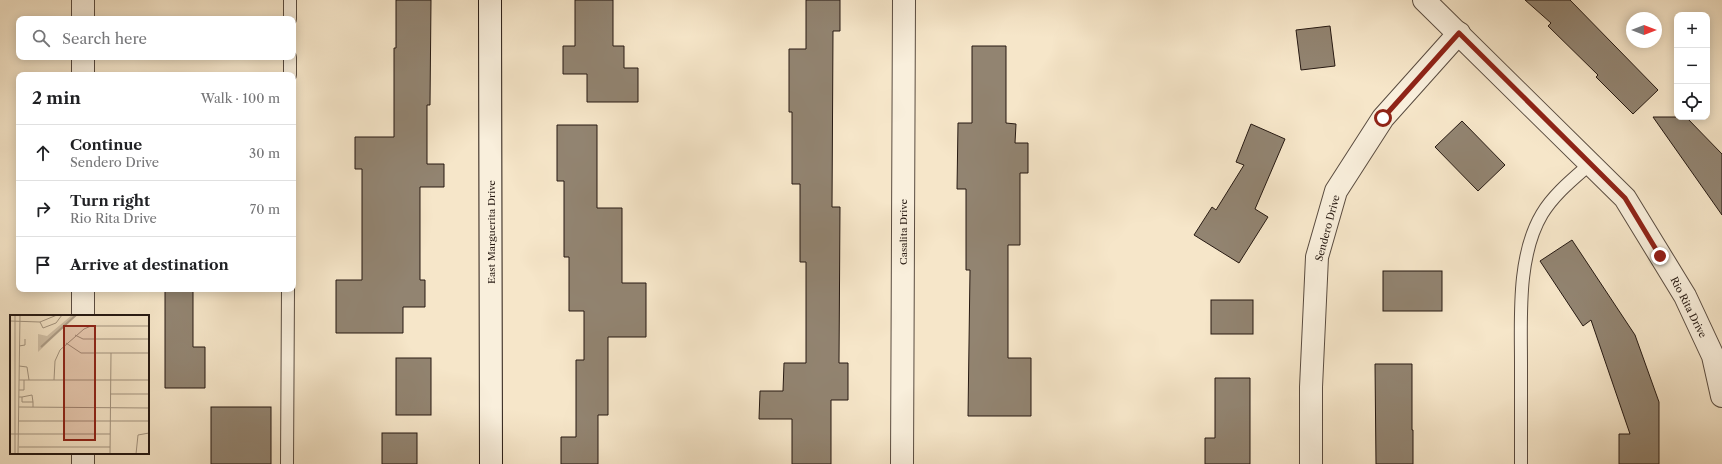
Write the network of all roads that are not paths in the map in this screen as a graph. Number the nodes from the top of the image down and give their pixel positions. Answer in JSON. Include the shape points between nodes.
{"nodes":[{"id":1,"x":83,"y":0,"type":"edge"},
{"id":2,"x":290,"y":0,"type":"edge"},
{"id":3,"x":490,"y":0,"type":"edge"},
{"id":4,"x":904,"y":0,"type":"edge"},
{"id":5,"x":1424,"y":0,"type":"edge"},
{"id":6,"x":83,"y":16,"type":"edge"},
{"id":7,"x":290,"y":16,"type":"edge"},
{"id":8,"x":1459,"y":33,"type":"junction"},
{"id":9,"x":83,"y":60,"type":"edge"},
{"id":10,"x":290,"y":60,"type":"edge"},
{"id":11,"x":83,"y":72,"type":"edge"},
{"id":12,"x":290,"y":72,"type":"edge"},
{"id":13,"x":1590,"y":164,"type":"junction"},
{"id":14,"x":83,"y":292,"type":"edge"},
{"id":15,"x":288,"y":292,"type":"edge"},
{"id":16,"x":83,"y":315,"type":"edge"},
{"id":17,"x":1722,"y":396,"type":"edge"},
{"id":18,"x":287,"y":464,"type":"edge"},
{"id":19,"x":491,"y":464,"type":"edge"},
{"id":20,"x":902,"y":464,"type":"edge"},
{"id":21,"x":1311,"y":464,"type":"edge"},
{"id":22,"x":1521,"y":464,"type":"edge"}],
"edges":[{"from":1,"to":6,"type":"street"},
{"from":2,"to":7,"type":"lane"},
{"from":3,"to":19,"type":"street","name":"East Marguerita Drive"},
{"from":4,"to":20,"type":"street","name":"Casalita Drive"},
{"from":5,"to":8,"type":"street","name":"Rio Rita Drive"},
{"from":8,"to":13,"type":"street","name":"Rio Rita Drive"},
{"from":8,"to":21,"type":"street","name":"Sendero Drive","via":[[1383,118],[1336,191],[1317,257],[1311,387]]},
{"from":9,"to":11,"type":"street"},
{"from":10,"to":12,"type":"lane"},
{"from":13,"to":17,"type":"street","name":"Rio Rita Drive","via":[[1625,198],[1685,296],[1713,356]]},
{"from":13,"to":22,"type":"lane","via":[[1565,186],[1542,214],[1525,263],[1521,324]]},
{"from":14,"to":16,"type":"street"},
{"from":15,"to":18,"type":"lane"}]}
